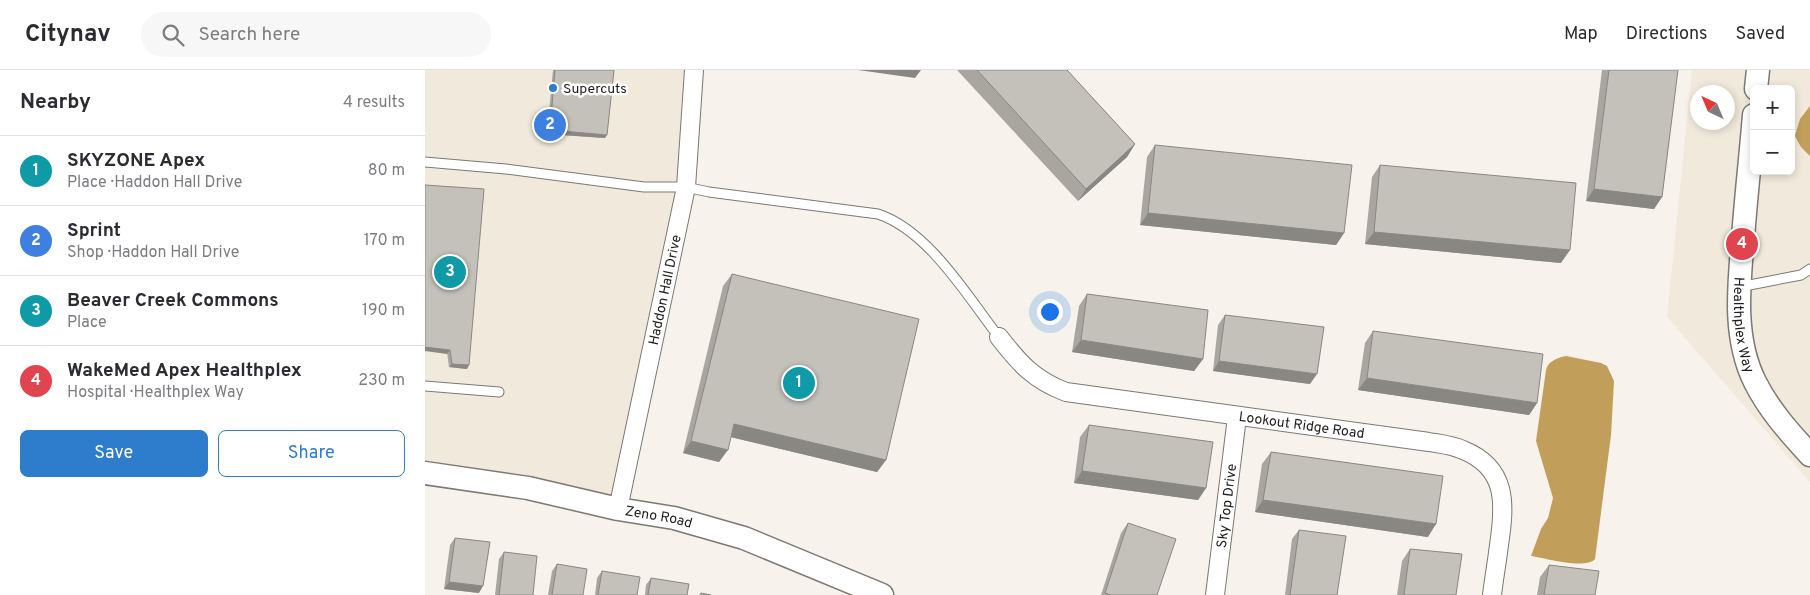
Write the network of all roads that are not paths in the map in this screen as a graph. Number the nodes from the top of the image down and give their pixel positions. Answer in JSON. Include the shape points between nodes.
{"nodes":[{"id":1,"x":694,"y":70,"type":"edge"},
{"id":2,"x":1758,"y":70,"type":"edge"},
{"id":3,"x":1756,"y":85,"type":"edge"},
{"id":4,"x":1753,"y":130,"type":"edge"},
{"id":5,"x":425,"y":162,"type":"edge"},
{"id":6,"x":686,"y":187,"type":"junction"},
{"id":7,"x":1810,"y":269,"type":"edge"},
{"id":8,"x":1739,"y":287,"type":"junction"},
{"id":9,"x":999,"y":337,"type":"joint"},
{"id":10,"x":425,"y":386,"type":"edge"},
{"id":11,"x":499,"y":392,"type":"dead end"},
{"id":12,"x":1237,"y":416,"type":"junction"},
{"id":13,"x":1810,"y":455,"type":"edge"},
{"id":14,"x":425,"y":473,"type":"edge"},
{"id":15,"x":618,"y":508,"type":"junction"},
{"id":16,"x":882,"y":595,"type":"edge"},
{"id":17,"x":1215,"y":595,"type":"edge"},
{"id":18,"x":1492,"y":595,"type":"edge"}],
"edges":[{"from":1,"to":6,"type":"street","name":"Haddon Hall Drive"},
{"from":2,"to":3,"type":"street"},
{"from":4,"to":8,"type":"street","name":"Healthplex Way"},
{"from":5,"to":6,"type":"lane","via":[[506,168],[644,187]]},
{"from":6,"to":9,"type":"lane","via":[[887,217],[912,234],[945,266]]},
{"from":6,"to":15,"type":"street","name":"Haddon Hall Drive"},
{"from":7,"to":8,"type":"lane","via":[[1801,275]]},
{"from":8,"to":13,"type":"street","name":"Healthplex Way","via":[[1743,344],[1755,381],[1768,406]]},
{"from":9,"to":12,"type":"street","name":"Lookout Ridge Road","via":[[1038,379],[1066,392]]},
{"from":10,"to":11,"type":"lane"},
{"from":12,"to":17,"type":"street","name":"Sky Top Drive"},
{"from":12,"to":18,"type":"street","name":"Lookout Ridge Road","via":[[1453,446],[1476,456],[1497,479],[1502,492],[1503,519]]},
{"from":14,"to":15,"type":"street","name":"Zeno Road","via":[[528,488]]},
{"from":15,"to":16,"type":"street","name":"Zeno Road","via":[[673,518],[745,538]]}]}
